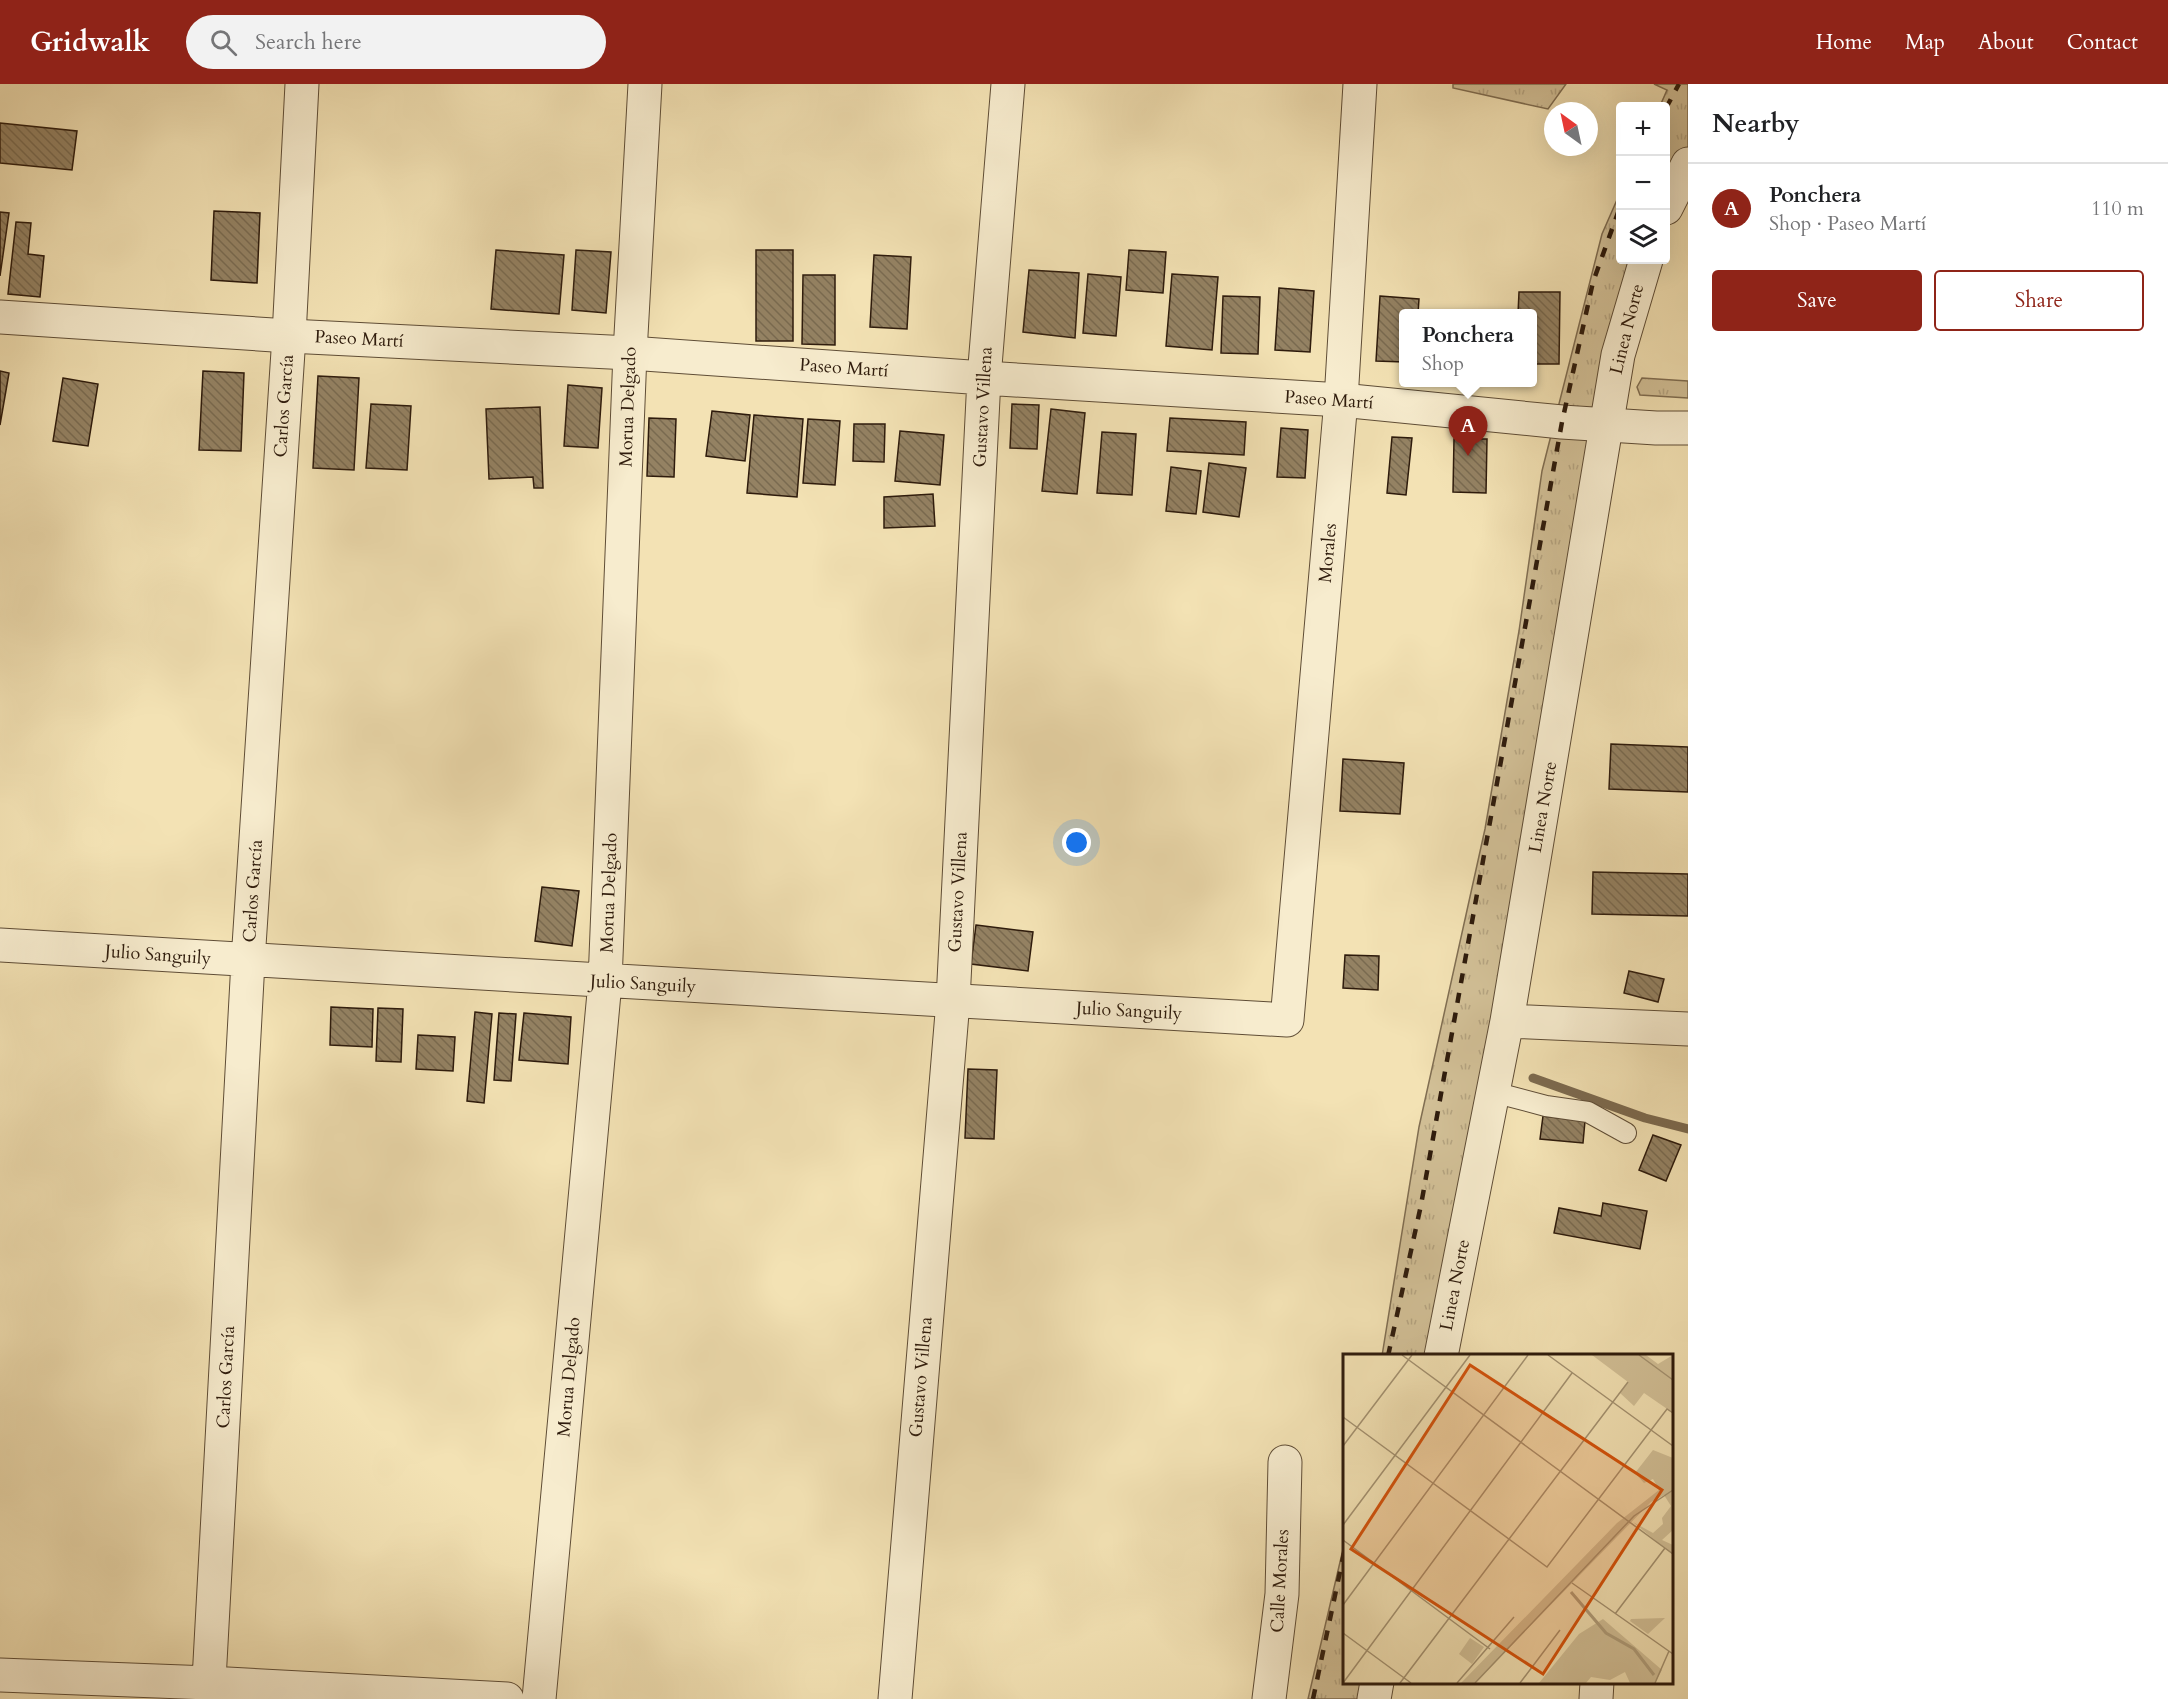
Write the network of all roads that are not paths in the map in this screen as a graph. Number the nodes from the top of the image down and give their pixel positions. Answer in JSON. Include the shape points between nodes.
{"nodes":[{"id":1,"x":302,"y":84,"type":"edge"},
{"id":2,"x":645,"y":84,"type":"edge"},
{"id":3,"x":1008,"y":84,"type":"edge"},
{"id":4,"x":1360,"y":84,"type":"edge"},
{"id":5,"x":1688,"y":164,"type":"edge"},
{"id":6,"x":1670,"y":198,"type":"edge"},
{"id":7,"x":1645,"y":264,"type":"edge"},
{"id":8,"x":0,"y":317,"type":"edge"},
{"id":9,"x":289,"y":336,"type":"junction"},
{"id":10,"x":630,"y":353,"type":"junction"},
{"id":11,"x":984,"y":378,"type":"junction"},
{"id":12,"x":1341,"y":400,"type":"junction"},
{"id":13,"x":1607,"y":425,"type":"junction"},
{"id":14,"x":1688,"y":428,"type":"edge"},
{"id":15,"x":0,"y":945,"type":"edge"},
{"id":16,"x":248,"y":961,"type":"junction"},
{"id":17,"x":605,"y":982,"type":"junction"},
{"id":18,"x":953,"y":1001,"type":"junction"},
{"id":19,"x":1287,"y":1020,"type":"joint"},
{"id":20,"x":1507,"y":1021,"type":"junction"},
{"id":21,"x":1688,"y":1029,"type":"edge"},
{"id":22,"x":1493,"y":1092,"type":"junction"},
{"id":23,"x":1626,"y":1133,"type":"dead end"},
{"id":24,"x":1441,"y":1354,"type":"edge"},
{"id":25,"x":1285,"y":1462,"type":"dead end"},
{"id":26,"x":0,"y":1675,"type":"edge"},
{"id":27,"x":1377,"y":1684,"type":"edge"},
{"id":28,"x":1597,"y":1684,"type":"edge"},
{"id":29,"x":209,"y":1691,"type":"edge"},
{"id":30,"x":507,"y":1699,"type":"edge"},
{"id":31,"x":539,"y":1699,"type":"edge"},
{"id":32,"x":895,"y":1699,"type":"edge"},
{"id":33,"x":1269,"y":1699,"type":"edge"},
{"id":34,"x":1374,"y":1699,"type":"edge"},
{"id":35,"x":1596,"y":1699,"type":"edge"}],
"edges":[{"from":1,"to":9,"type":"street","name":"Carlos García"},
{"from":2,"to":10,"type":"street","name":"Morua Delgado"},
{"from":3,"to":11,"type":"street","name":"Gustavo Villena"},
{"from":4,"to":12,"type":"street","name":"Morales"},
{"from":5,"to":6,"type":"street"},
{"from":7,"to":13,"type":"street","name":"Linea Norte","via":[[1618,355]]},
{"from":8,"to":9,"type":"street","name":"Paseo Martí"},
{"from":9,"to":10,"type":"street","name":"Paseo Martí"},
{"from":9,"to":16,"type":"street","name":"Carlos García"},
{"from":10,"to":11,"type":"street","name":"Paseo Martí"},
{"from":10,"to":17,"type":"street","name":"Morua Delgado"},
{"from":11,"to":12,"type":"street","name":"Paseo Martí"},
{"from":11,"to":18,"type":"street","name":"Gustavo Villena"},
{"from":12,"to":13,"type":"street","name":"Paseo Martí"},
{"from":12,"to":19,"type":"street","name":"Morales"},
{"from":13,"to":14,"type":"street","name":"Paseo Martí"},
{"from":13,"to":20,"type":"street","name":"Linea Norte"},
{"from":15,"to":16,"type":"street","name":"Julio Sanguily"},
{"from":16,"to":17,"type":"street","name":"Julio Sanguily"},
{"from":16,"to":29,"type":"street","name":"Carlos García"},
{"from":17,"to":18,"type":"street","name":"Julio Sanguily"},
{"from":17,"to":31,"type":"street","name":"Morua Delgado"},
{"from":18,"to":19,"type":"street","name":"Julio Sanguily"},
{"from":18,"to":32,"type":"street","name":"Gustavo Villena"},
{"from":20,"to":21,"type":"street"},
{"from":20,"to":22,"type":"street","name":"Linea Norte"},
{"from":22,"to":23,"type":"lane","via":[[1588,1112]]},
{"from":22,"to":24,"type":"street","name":"Linea Norte"},
{"from":25,"to":33,"type":"street","name":"Calle Morales","via":[[1282,1594]]},
{"from":26,"to":29,"type":"street"},
{"from":27,"to":34,"type":"street"},
{"from":28,"to":35,"type":"street"},
{"from":29,"to":30,"type":"street"}]}
